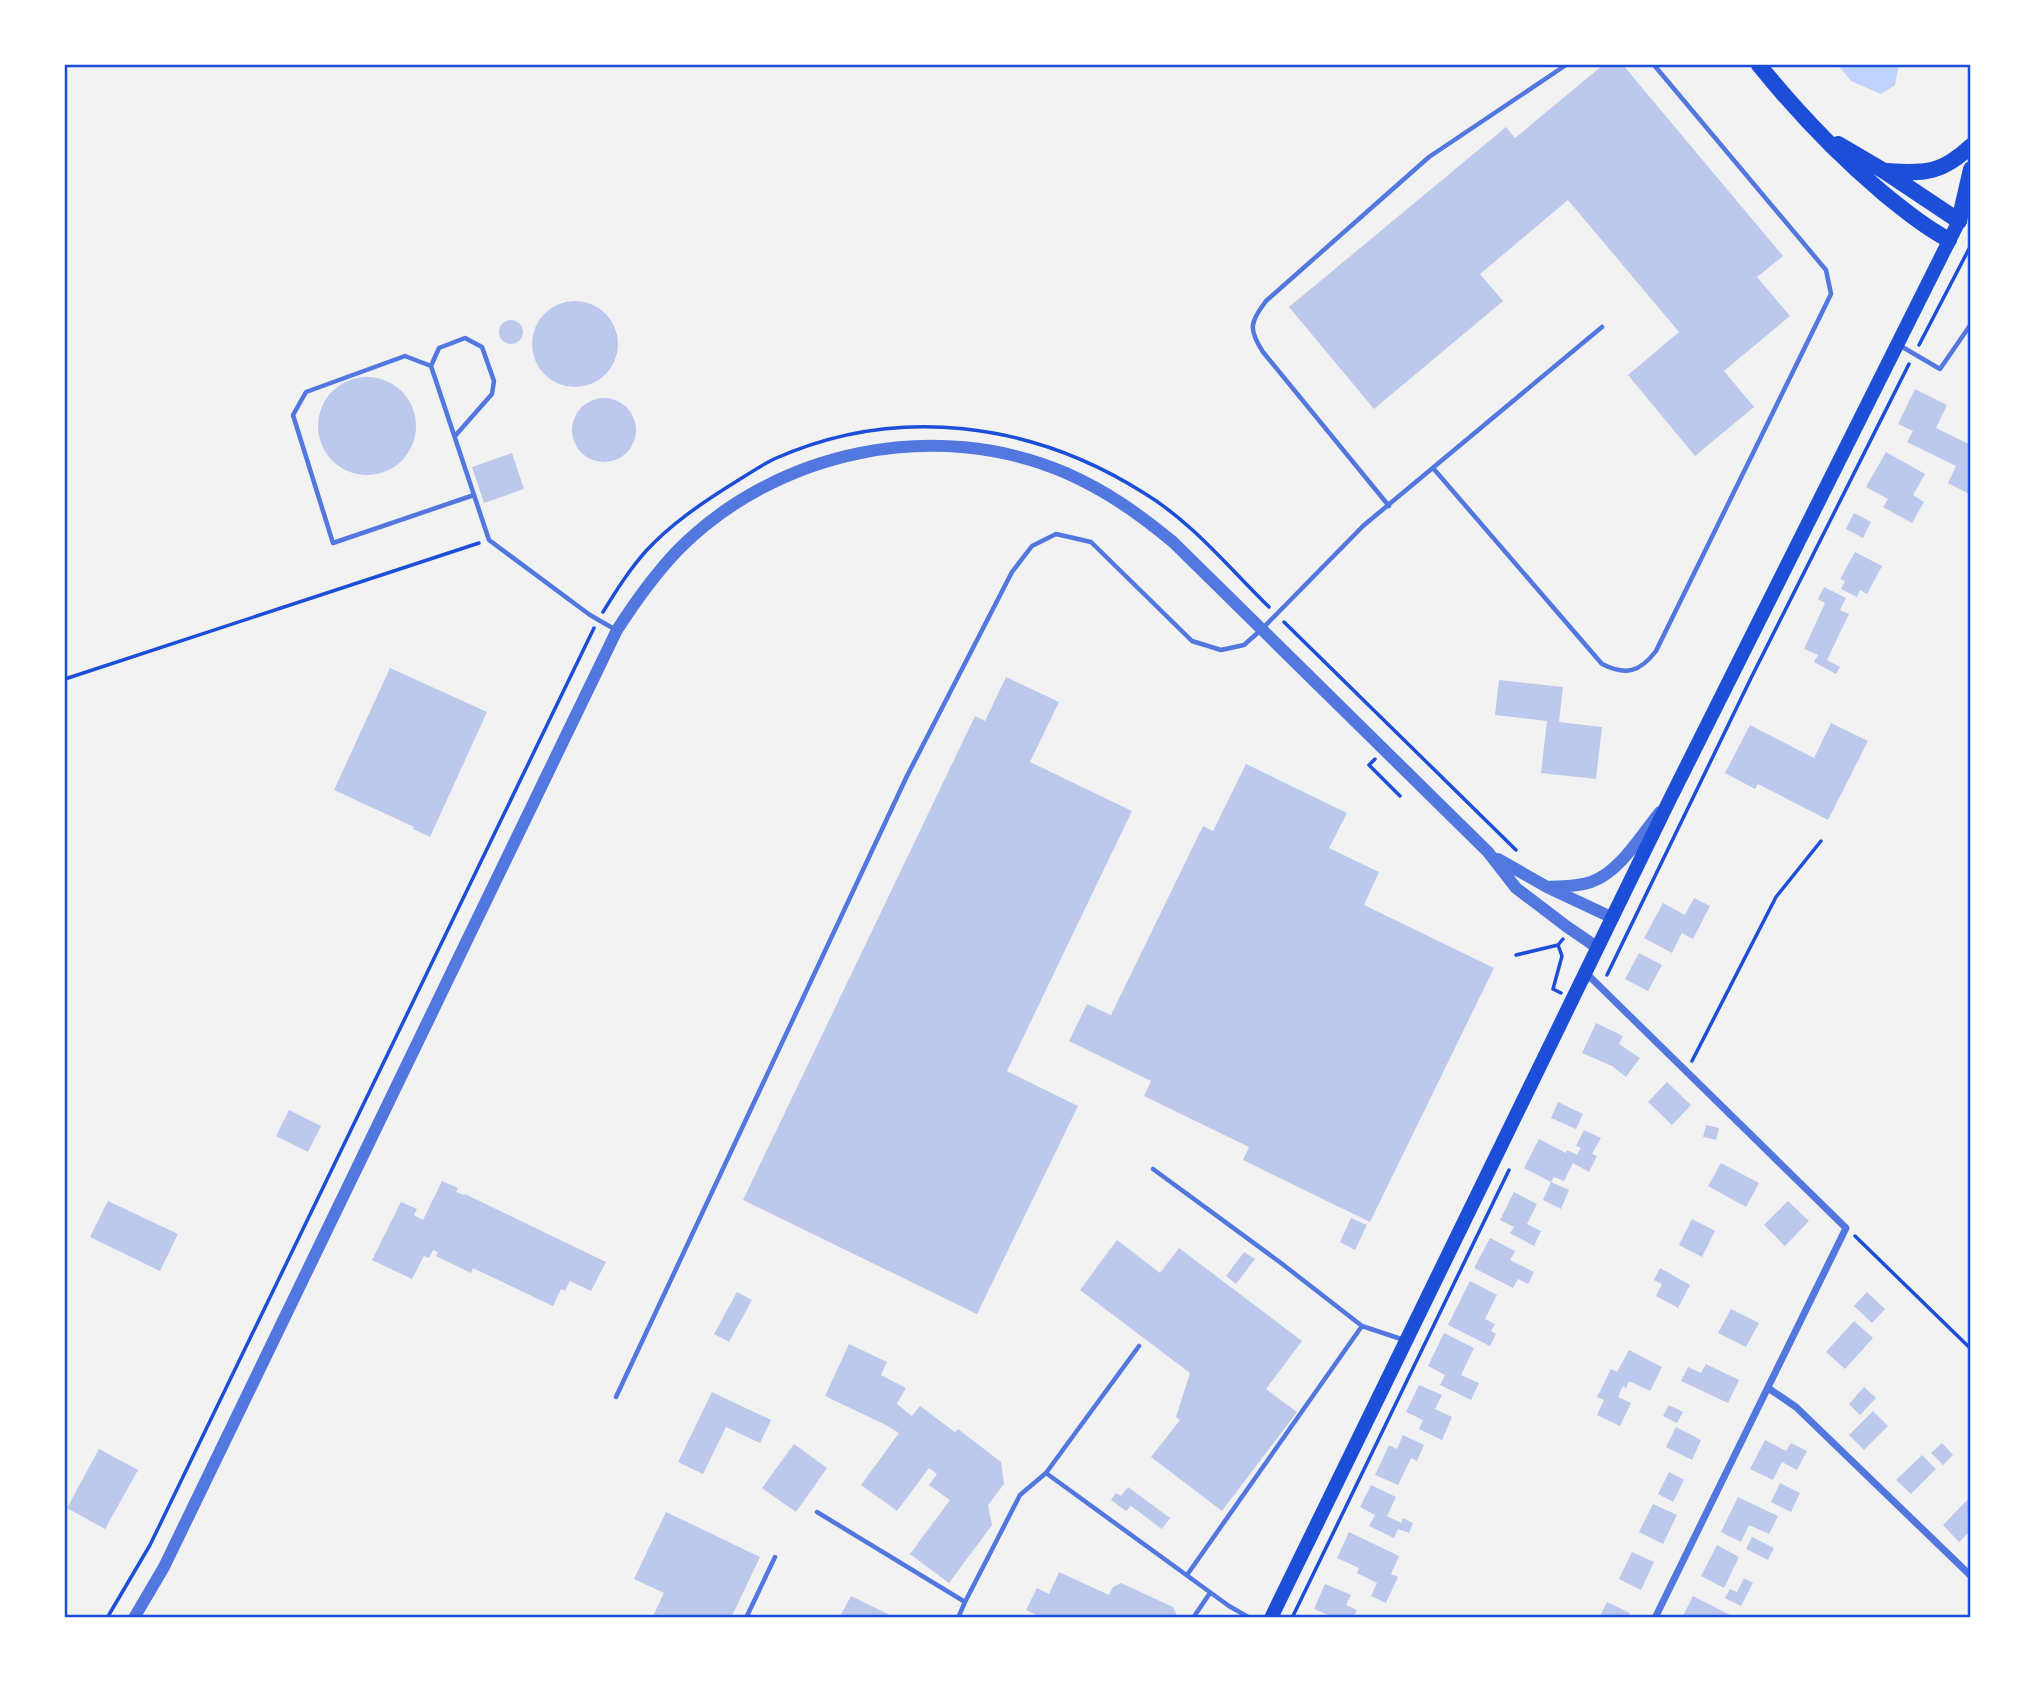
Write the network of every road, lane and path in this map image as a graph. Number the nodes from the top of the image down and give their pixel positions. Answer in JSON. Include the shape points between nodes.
{"nodes":[{"id":1,"x":1566,"y":65,"type":"edge"},
{"id":2,"x":1654,"y":65,"type":"edge"},
{"id":3,"x":1759,"y":65,"type":"edge"},
{"id":4,"x":1815,"y":130,"type":"junction"},
{"id":5,"x":1971,"y":146,"type":"edge"},
{"id":6,"x":1971,"y":169,"type":"edge"},
{"id":7,"x":1884,"y":171,"type":"junction"},
{"id":8,"x":1971,"y":206,"type":"edge"},
{"id":9,"x":1959,"y":221,"type":"junction"},
{"id":10,"x":1949,"y":240,"type":"junction"},
{"id":11,"x":1971,"y":244,"type":"edge"},
{"id":12,"x":1971,"y":324,"type":"edge"},
{"id":13,"x":1602,"y":327,"type":"dead end"},
{"id":14,"x":1898,"y":344,"type":"junction"},
{"id":15,"x":1914,"y":354,"type":"junction"},
{"id":16,"x":431,"y":366,"type":"junction"},
{"id":17,"x":454,"y":437,"type":"junction"},
{"id":18,"x":1433,"y":468,"type":"junction"},
{"id":19,"x":474,"y":495,"type":"junction"},
{"id":20,"x":1389,"y":506,"type":"junction"},
{"id":21,"x":489,"y":540,"type":"junction"},
{"id":22,"x":1277,"y":615,"type":"junction"},
{"id":23,"x":598,"y":620,"type":"junction"},
{"id":24,"x":1262,"y":629,"type":"junction"},
{"id":25,"x":617,"y":630,"type":"junction"},
{"id":26,"x":65,"y":679,"type":"edge"},
{"id":27,"x":1669,"y":801,"type":"junction"},
{"id":28,"x":1821,"y":841,"type":"dead end"},
{"id":29,"x":1488,"y":852,"type":"junction"},
{"id":30,"x":1524,"y":858,"type":"dead end"},
{"id":31,"x":1548,"y":887,"type":"junction"},
{"id":32,"x":1620,"y":902,"type":"junction"},
{"id":33,"x":1639,"y":910,"type":"junction"},
{"id":34,"x":1612,"y":918,"type":"junction"},
{"id":35,"x":1570,"y":929,"type":"junction"},
{"id":36,"x":1558,"y":945,"type":"junction"},
{"id":37,"x":1598,"y":948,"type":"junction"},
{"id":38,"x":1516,"y":955,"type":"dead end"},
{"id":39,"x":1586,"y":973,"type":"junction"},
{"id":40,"x":1601,"y":988,"type":"junction"},
{"id":41,"x":1573,"y":999,"type":"junction"},
{"id":42,"x":1686,"y":1072,"type":"junction"},
{"id":43,"x":1515,"y":1159,"type":"dead end"},
{"id":44,"x":1153,"y":1169,"type":"dead end"},
{"id":45,"x":1846,"y":1228,"type":"junction"},
{"id":46,"x":1362,"y":1326,"type":"junction"},
{"id":47,"x":1405,"y":1341,"type":"junction"},
{"id":48,"x":1139,"y":1346,"type":"dead end"},
{"id":49,"x":1971,"y":1349,"type":"edge"},
{"id":50,"x":1768,"y":1388,"type":"junction"},
{"id":51,"x":616,"y":1397,"type":"dead end"},
{"id":52,"x":1046,"y":1473,"type":"junction"},
{"id":53,"x":817,"y":1512,"type":"dead end"},
{"id":54,"x":775,"y":1557,"type":"dead end"},
{"id":55,"x":1186,"y":1575,"type":"junction"},
{"id":56,"x":1971,"y":1576,"type":"edge"},
{"id":57,"x":1210,"y":1593,"type":"junction"},
{"id":58,"x":965,"y":1602,"type":"junction"},
{"id":59,"x":107,"y":1618,"type":"edge"},
{"id":60,"x":134,"y":1618,"type":"edge"},
{"id":61,"x":746,"y":1618,"type":"edge"},
{"id":62,"x":958,"y":1618,"type":"edge"},
{"id":63,"x":1193,"y":1618,"type":"edge"},
{"id":64,"x":1250,"y":1618,"type":"edge"},
{"id":65,"x":1271,"y":1618,"type":"edge"},
{"id":66,"x":1292,"y":1618,"type":"edge"},
{"id":67,"x":1654,"y":1618,"type":"edge"}],
"edges":[{"from":1,"to":20,"type":"lane","via":[[1429,157],[1255,315],[1251,329],[1263,352]]},
{"from":2,"to":18,"type":"lane","via":[[1826,270],[1831,294],[1669,626],[1646,663],[1634,670],[1616,671],[1602,664]]},
{"from":3,"to":4,"type":"main road"},
{"from":4,"to":7,"type":"main road"},
{"from":4,"to":10,"type":"main road","via":[[1849,164]]},
{"from":5,"to":7,"type":"main road","via":[[1937,170]]},
{"from":6,"to":9,"type":"main road"},
{"from":7,"to":9,"type":"main road"},
{"from":8,"to":9,"type":"main road"},
{"from":9,"to":10,"type":"main road"},
{"from":10,"to":14,"type":"main road"},
{"from":11,"to":15,"type":"path"},
{"from":12,"to":15,"type":"lane","via":[[1940,369]]},
{"from":13,"to":18,"type":"lane"},
{"from":14,"to":15,"type":"lane"},
{"from":14,"to":27,"type":"main road"},
{"from":15,"to":33,"type":"path"},
{"from":16,"to":17,"type":"lane"},
{"from":16,"to":17,"type":"lane","via":[[439,348],[465,338],[482,347],[494,381],[492,394]]},
{"from":16,"to":19,"type":"lane","via":[[405,356],[306,393],[293,415],[333,543]]},
{"from":17,"to":19,"type":"lane"},
{"from":18,"to":20,"type":"lane"},
{"from":19,"to":21,"type":"lane"},
{"from":20,"to":22,"type":"lane","via":[[1363,526]]},
{"from":21,"to":23,"type":"lane"},
{"from":21,"to":26,"type":"path"},
{"from":22,"to":23,"type":"path","via":[[1184,522],[1103,470],[1018,437],[915,426],[858,433],[757,468],[704,501],[662,535],[629,572]]},
{"from":22,"to":24,"type":"lane"},
{"from":22,"to":30,"type":"path"},
{"from":23,"to":25,"type":"lane"},
{"from":23,"to":59,"type":"path","via":[[150,1545]]},
{"from":24,"to":25,"type":"street","via":[[1173,542],[1100,489],[1024,458],[974,448],[920,446],[862,452],[810,466],[761,488],[718,515],[679,550],[645,588]]},
{"from":24,"to":29,"type":"street"},
{"from":24,"to":51,"type":"lane","via":[[1244,645],[1221,650],[1192,641],[1091,542],[1056,534],[1031,546],[1012,572],[907,776]]},
{"from":25,"to":60,"type":"street","via":[[164,1567]]},
{"from":27,"to":31,"type":"street","via":[[1602,877],[1580,885]]},
{"from":27,"to":32,"type":"main road"},
{"from":28,"to":42,"type":"path","via":[[1776,897]]},
{"from":29,"to":31,"type":"street"},
{"from":29,"to":35,"type":"street","via":[[1516,888]]},
{"from":31,"to":34,"type":"street"},
{"from":32,"to":33,"type":"path"},
{"from":32,"to":34,"type":"main road"},
{"from":33,"to":40,"type":"path"},
{"from":34,"to":37,"type":"main road"},
{"from":35,"to":36,"type":"path"},
{"from":35,"to":37,"type":"street"},
{"from":36,"to":38,"type":"path"},
{"from":36,"to":41,"type":"path","via":[[1562,956],[1553,989]]},
{"from":37,"to":39,"type":"main road"},
{"from":39,"to":40,"type":"street"},
{"from":39,"to":41,"type":"main road"},
{"from":40,"to":42,"type":"street"},
{"from":41,"to":47,"type":"main road"},
{"from":42,"to":45,"type":"street"},
{"from":43,"to":66,"type":"path"},
{"from":44,"to":46,"type":"lane"},
{"from":45,"to":49,"type":"path"},
{"from":45,"to":50,"type":"street"},
{"from":46,"to":47,"type":"lane"},
{"from":46,"to":55,"type":"lane"},
{"from":47,"to":65,"type":"main road"},
{"from":48,"to":52,"type":"lane"},
{"from":50,"to":56,"type":"street","via":[[1796,1407]]},
{"from":50,"to":67,"type":"street"},
{"from":52,"to":55,"type":"lane"},
{"from":52,"to":58,"type":"lane","via":[[1020,1495]]},
{"from":53,"to":58,"type":"lane"},
{"from":54,"to":61,"type":"lane"},
{"from":55,"to":57,"type":"lane"},
{"from":57,"to":63,"type":"lane"},
{"from":57,"to":64,"type":"lane"},
{"from":58,"to":62,"type":"lane"}]}
